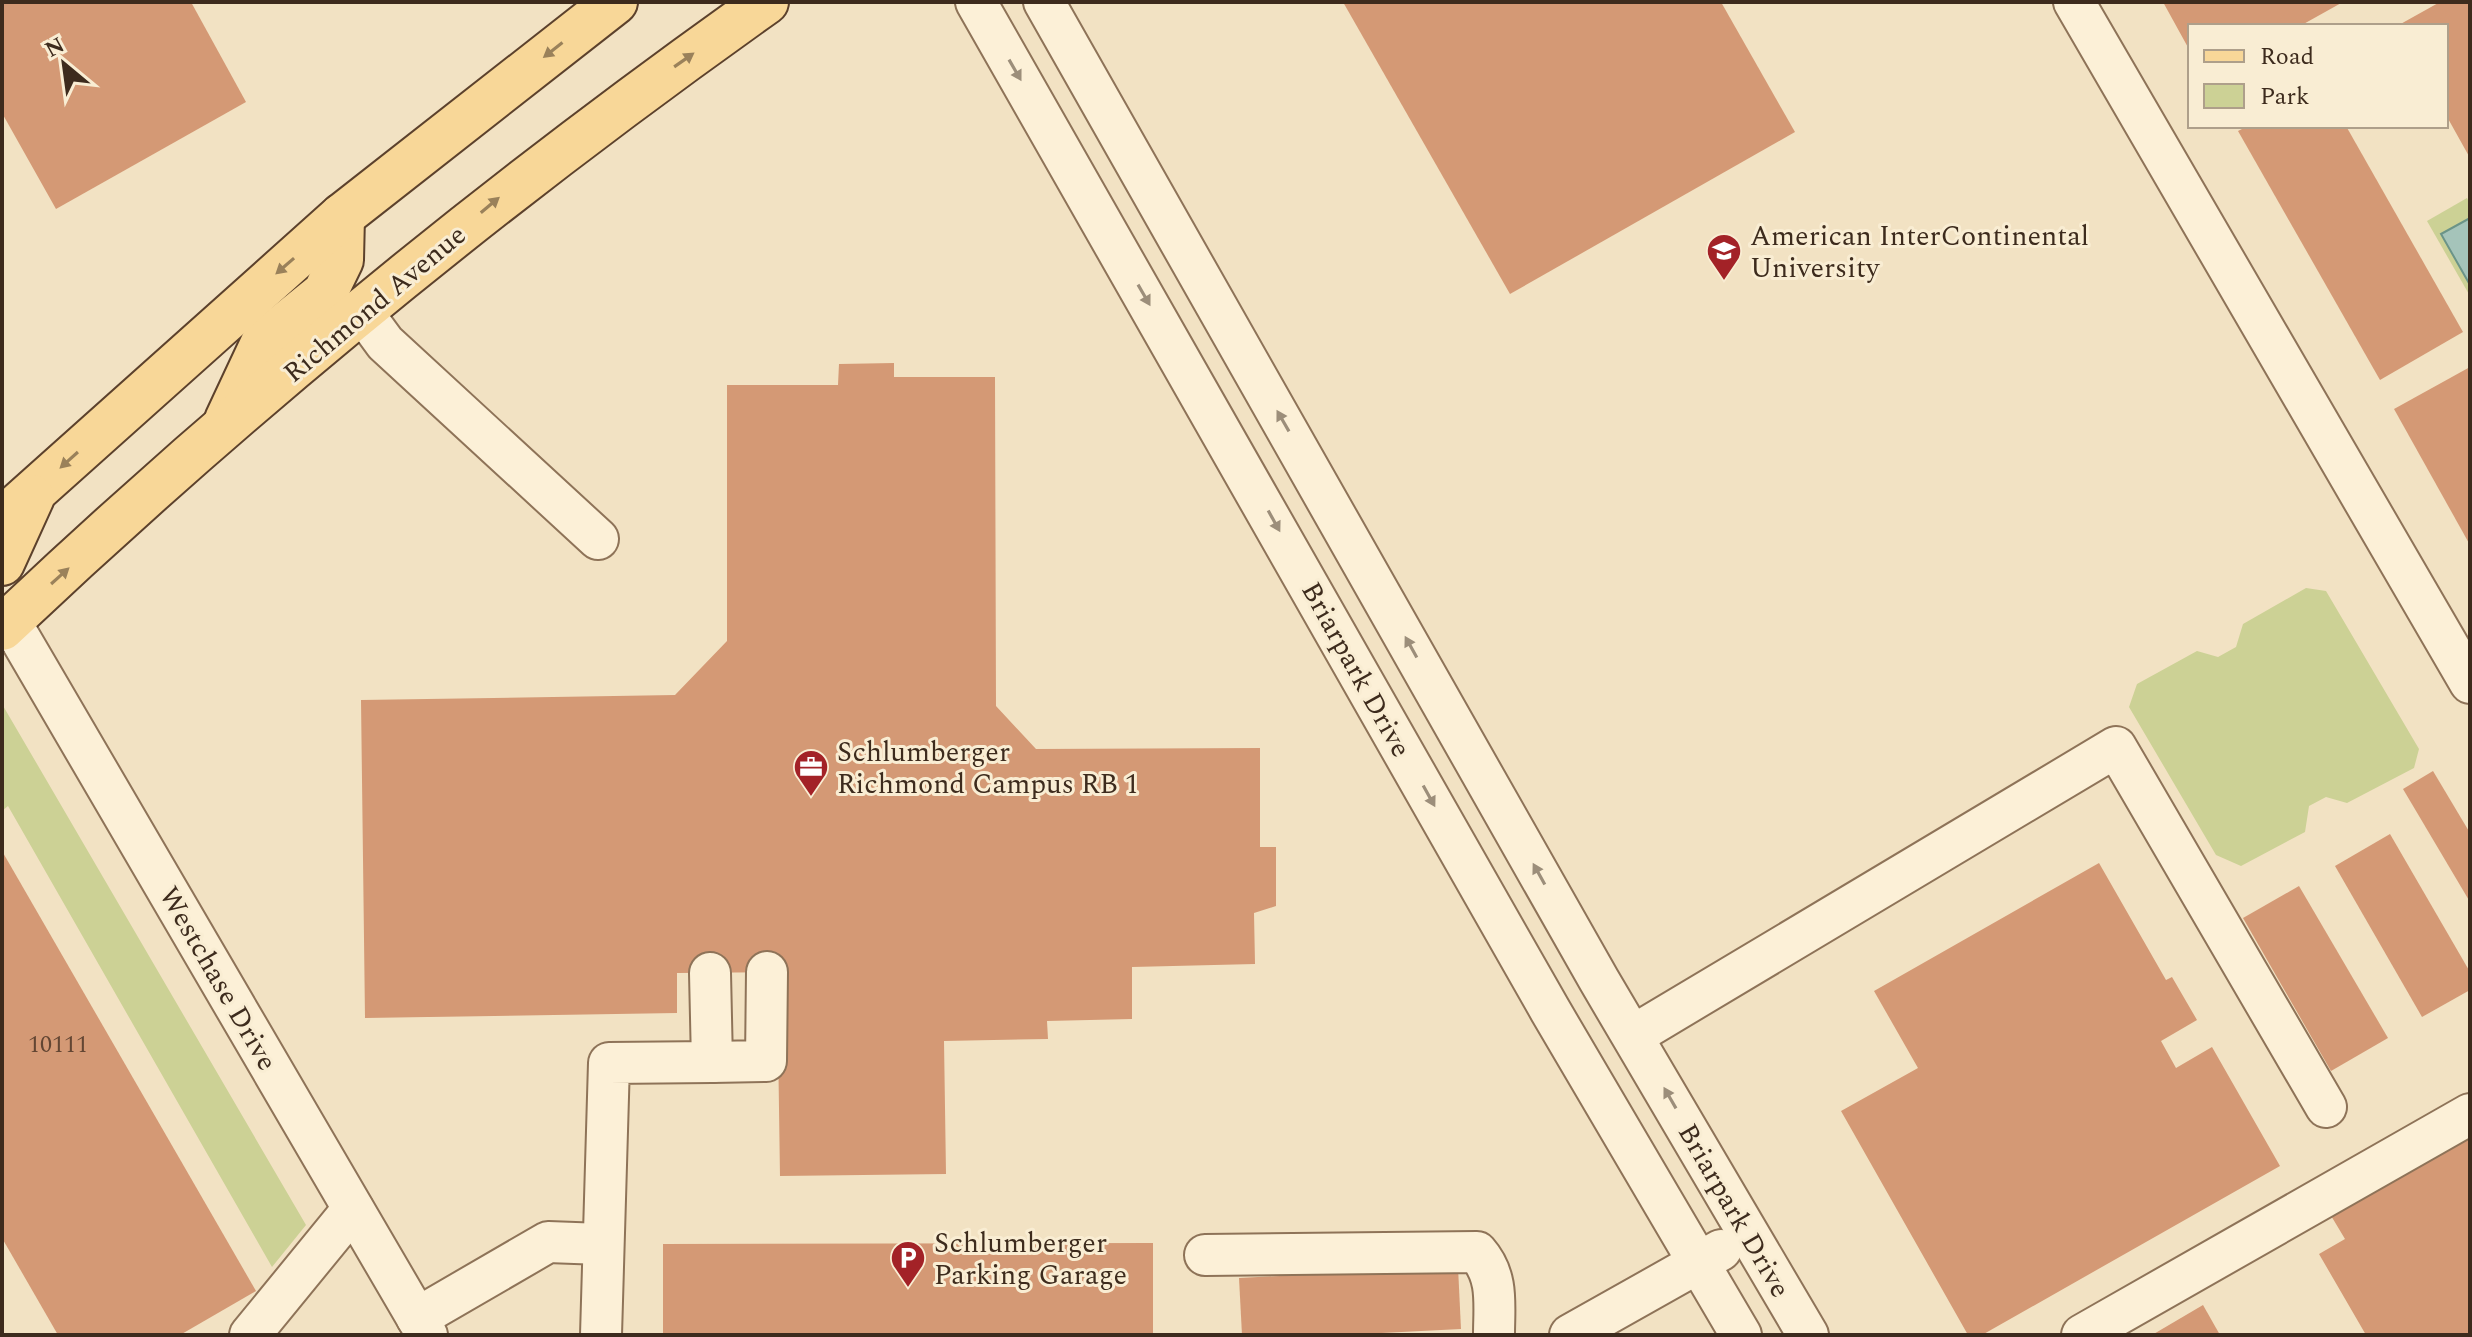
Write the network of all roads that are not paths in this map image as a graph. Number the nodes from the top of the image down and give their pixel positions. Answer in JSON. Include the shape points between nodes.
{"nodes":[{"id":1,"x":615,"y":2,"type":"edge"},
{"id":2,"x":766,"y":2,"type":"edge"},
{"id":3,"x":976,"y":2,"type":"edge"},
{"id":4,"x":1044,"y":2,"type":"edge"},
{"id":5,"x":2074,"y":2,"type":"edge"},
{"id":6,"x":342,"y":216,"type":"junction"},
{"id":7,"x":363,"y":313,"type":"junction"},
{"id":8,"x":221,"y":433,"type":"junction"},
{"id":9,"x":34,"y":491,"type":"junction"},
{"id":10,"x":2,"y":520,"type":"edge"},
{"id":11,"x":598,"y":539,"type":"dead end"},
{"id":12,"x":2,"y":563,"type":"edge"},
{"id":13,"x":5,"y":616,"type":"edge"},
{"id":14,"x":2470,"y":683,"type":"edge"},
{"id":15,"x":767,"y":972,"type":"dead end"},
{"id":16,"x":710,"y":973,"type":"dead end"},
{"id":17,"x":1634,"y":1035,"type":"junction"},
{"id":18,"x":712,"y":1062,"type":"junction"},
{"id":19,"x":2326,"y":1107,"type":"dead end"},
{"id":20,"x":2470,"y":1114,"type":"edge"},
{"id":21,"x":353,"y":1209,"type":"junction"},
{"id":22,"x":1749,"y":1235,"type":"junction"},
{"id":23,"x":602,"y":1244,"type":"junction"},
{"id":24,"x":1205,"y":1255,"type":"dead end"},
{"id":25,"x":1699,"y":1263,"type":"junction"},
{"id":26,"x":422,"y":1327,"type":"edge"},
{"id":27,"x":250,"y":1335,"type":"edge"},
{"id":28,"x":601,"y":1335,"type":"edge"},
{"id":29,"x":1494,"y":1335,"type":"edge"},
{"id":30,"x":1570,"y":1335,"type":"edge"},
{"id":31,"x":1741,"y":1335,"type":"edge"},
{"id":32,"x":1808,"y":1335,"type":"edge"},
{"id":33,"x":2082,"y":1335,"type":"edge"}],
"edges":[{"from":1,"to":6,"type":"main road","one_way":true},
{"from":7,"to":2,"type":"main road","name":"Richmond Avenue","one_way":true,"via":[[508,190]]},
{"from":3,"to":25,"type":"street","name":"Briarpark Drive","one_way":true},
{"from":17,"to":4,"type":"street","name":"Briarpark Drive","one_way":true},
{"from":5,"to":14,"type":"street"},
{"from":6,"to":8,"type":"main road","via":[[341,260],[325,293],[263,343]]},
{"from":6,"to":9,"type":"main road","one_way":true},
{"from":7,"to":8,"type":"main road","name":"Richmond Avenue"},
{"from":7,"to":11,"type":"street","via":[[385,343]]},
{"from":13,"to":8,"type":"main road","name":"Richmond Avenue","one_way":true},
{"from":9,"to":10,"type":"main road"},
{"from":9,"to":12,"type":"main road"},
{"from":13,"to":21,"type":"street","name":"Westchase Drive"},
{"from":15,"to":18,"type":"street","via":[[766,1061]]},
{"from":16,"to":18,"type":"street"},
{"from":17,"to":19,"type":"street","via":[[2116,747]]},
{"from":22,"to":17,"type":"street","name":"Briarpark Drive","one_way":true},
{"from":18,"to":23,"type":"street","via":[[609,1063]]},
{"from":20,"to":33,"type":"street"},
{"from":21,"to":26,"type":"street","name":"Westchase Drive"},
{"from":21,"to":27,"type":"street"},
{"from":22,"to":25,"type":"street"},
{"from":22,"to":32,"type":"street","name":"Briarpark Drive"},
{"from":23,"to":26,"type":"street","via":[[548,1242]]},
{"from":23,"to":28,"type":"street"},
{"from":24,"to":29,"type":"street","via":[[1477,1252],[1494,1281]]},
{"from":25,"to":30,"type":"street"},
{"from":25,"to":31,"type":"street","name":"Briarpark Drive"}]}
